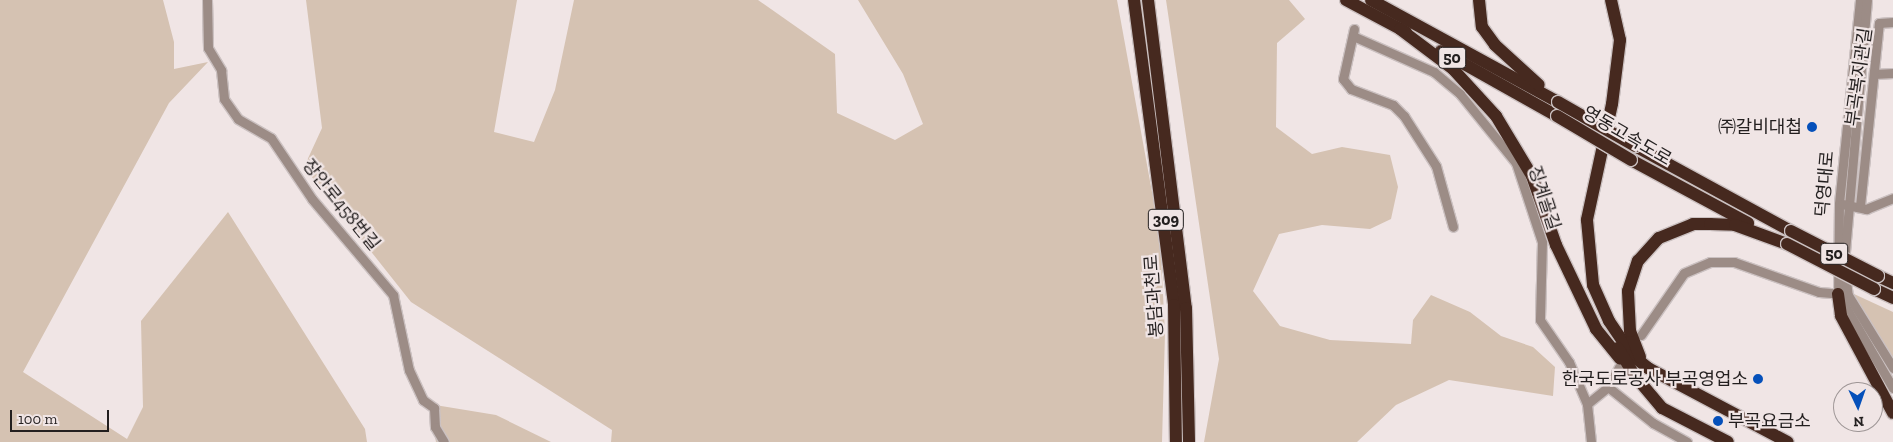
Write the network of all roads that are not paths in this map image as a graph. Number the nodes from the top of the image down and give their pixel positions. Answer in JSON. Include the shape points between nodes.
{"nodes":[{"id":1,"x":206,"y":0,"type":"edge"},
{"id":2,"x":1134,"y":0,"type":"edge"},
{"id":3,"x":1148,"y":0,"type":"edge"},
{"id":4,"x":1346,"y":0,"type":"edge"},
{"id":5,"x":1371,"y":0,"type":"edge"},
{"id":6,"x":1479,"y":0,"type":"edge"},
{"id":7,"x":1605,"y":0,"type":"edge"},
{"id":8,"x":1611,"y":0,"type":"edge"},
{"id":9,"x":1860,"y":0,"type":"edge"},
{"id":10,"x":1867,"y":0,"type":"edge"},
{"id":11,"x":1893,"y":22,"type":"edge"},
{"id":12,"x":1400,"y":29,"type":"junction"},
{"id":13,"x":1893,"y":73,"type":"edge"},
{"id":14,"x":1874,"y":74,"type":"junction"},
{"id":15,"x":1558,"y":102,"type":"junction"},
{"id":16,"x":1893,"y":198,"type":"edge"},
{"id":17,"x":1843,"y":204,"type":"junction"},
{"id":18,"x":1860,"y":206,"type":"junction"},
{"id":19,"x":1453,"y":227,"type":"dead end"},
{"id":20,"x":1787,"y":244,"type":"junction"},
{"id":21,"x":1876,"y":283,"type":"junction"},
{"id":22,"x":1893,"y":283,"type":"edge"},
{"id":23,"x":1843,"y":294,"type":"junction"},
{"id":24,"x":1893,"y":298,"type":"edge"},
{"id":25,"x":1642,"y":335,"type":"dead end"},
{"id":26,"x":1619,"y":367,"type":"dead end"},
{"id":27,"x":1648,"y":368,"type":"junction"},
{"id":28,"x":1893,"y":368,"type":"edge"},
{"id":29,"x":1634,"y":376,"type":"junction"},
{"id":30,"x":1608,"y":387,"type":"junction"},
{"id":31,"x":1893,"y":388,"type":"edge"},
{"id":32,"x":1587,"y":404,"type":"junction"},
{"id":33,"x":1893,"y":413,"type":"edge"},
{"id":34,"x":1684,"y":441,"type":"edge"},
{"id":35,"x":444,"y":442,"type":"edge"},
{"id":36,"x":1176,"y":442,"type":"edge"},
{"id":37,"x":1188,"y":442,"type":"edge"},
{"id":38,"x":1591,"y":442,"type":"edge"},
{"id":39,"x":1728,"y":442,"type":"edge"},
{"id":40,"x":1788,"y":442,"type":"edge"}],
"edges":[{"from":1,"to":35,"type":"street","name":"장안로458번길","via":[[208,48],[222,70],[224,99],[238,119],[272,138],[312,199],[393,295],[409,370],[423,400],[434,408],[435,426]]},
{"from":2,"to":36,"type":"highway","name":"봉담과천로","number":"309","via":[[1173,296]]},
{"from":3,"to":37,"type":"highway","name":"봉담과천로","number":"309","via":[[1186,308]]},
{"from":4,"to":12,"type":"highway","name":"영동고속도로","number":"50"},
{"from":5,"to":15,"type":"highway","name":"영동고속도로","number":"50"},
{"from":6,"to":15,"type":"highway","via":[[1482,27],[1495,45]]},
{"from":7,"to":29,"type":"highway","via":[[1611,15],[1612,60],[1580,220],[1588,289]]},
{"from":8,"to":27,"type":"highway","via":[[1617,13],[1618,61],[1587,220],[1588,254],[1593,285],[1609,321],[1632,355]]},
{"from":9,"to":17,"type":"street","name":"덕영대로"},
{"from":10,"to":17,"type":"street","name":"덕영대로"},
{"from":11,"to":14,"type":"street","name":"부곡복지관길","via":[[1879,23]]},
{"from":12,"to":20,"type":"highway","name":"영동고속도로","number":"50","bridge":true},
{"from":12,"to":29,"type":"highway","via":[[1453,69],[1496,116],[1532,176],[1560,253],[1596,329]]},
{"from":13,"to":14,"type":"street"},
{"from":14,"to":18,"type":"street","name":"부곡복지관길"},
{"from":15,"to":21,"type":"highway","name":"영동고속도로","number":"50","bridge":true,"via":[[1790,231]]},
{"from":16,"to":18,"type":"street","via":[[1866,209]]},
{"from":17,"to":18,"type":"street"},
{"from":17,"to":23,"type":"street","name":"덕영대로"},
{"from":19,"to":32,"type":"street","name":"징계골길","via":[[1436,166],[1404,116],[1393,105],[1351,89],[1343,79],[1353,32],[1434,72],[1460,94],[1516,163],[1542,242],[1540,320],[1569,362]]},
{"from":20,"to":21,"type":"highway","name":"영동고속도로","number":"50","bridge":true},
{"from":20,"to":27,"type":"highway","via":[[1735,225],[1710,224],[1674,230],[1646,250],[1632,274],[1627,316],[1636,350]]},
{"from":21,"to":22,"type":"highway","name":"영동고속도로","number":"50"},
{"from":21,"to":24,"type":"highway","name":"영동고속도로","number":"50"},
{"from":23,"to":25,"type":"street","via":[[1819,292],[1734,262],[1710,262],[1684,272]]},
{"from":23,"to":28,"type":"street"},
{"from":23,"to":31,"type":"street"},
{"from":23,"to":33,"type":"highway","via":[[1841,316]]},
{"from":26,"to":30,"type":"street"},
{"from":27,"to":40,"type":"highway"},
{"from":29,"to":39,"type":"highway","via":[[1662,408]]},
{"from":30,"to":32,"type":"street"},
{"from":30,"to":34,"type":"street"},
{"from":32,"to":38,"type":"street","name":"징계골길"}]}
